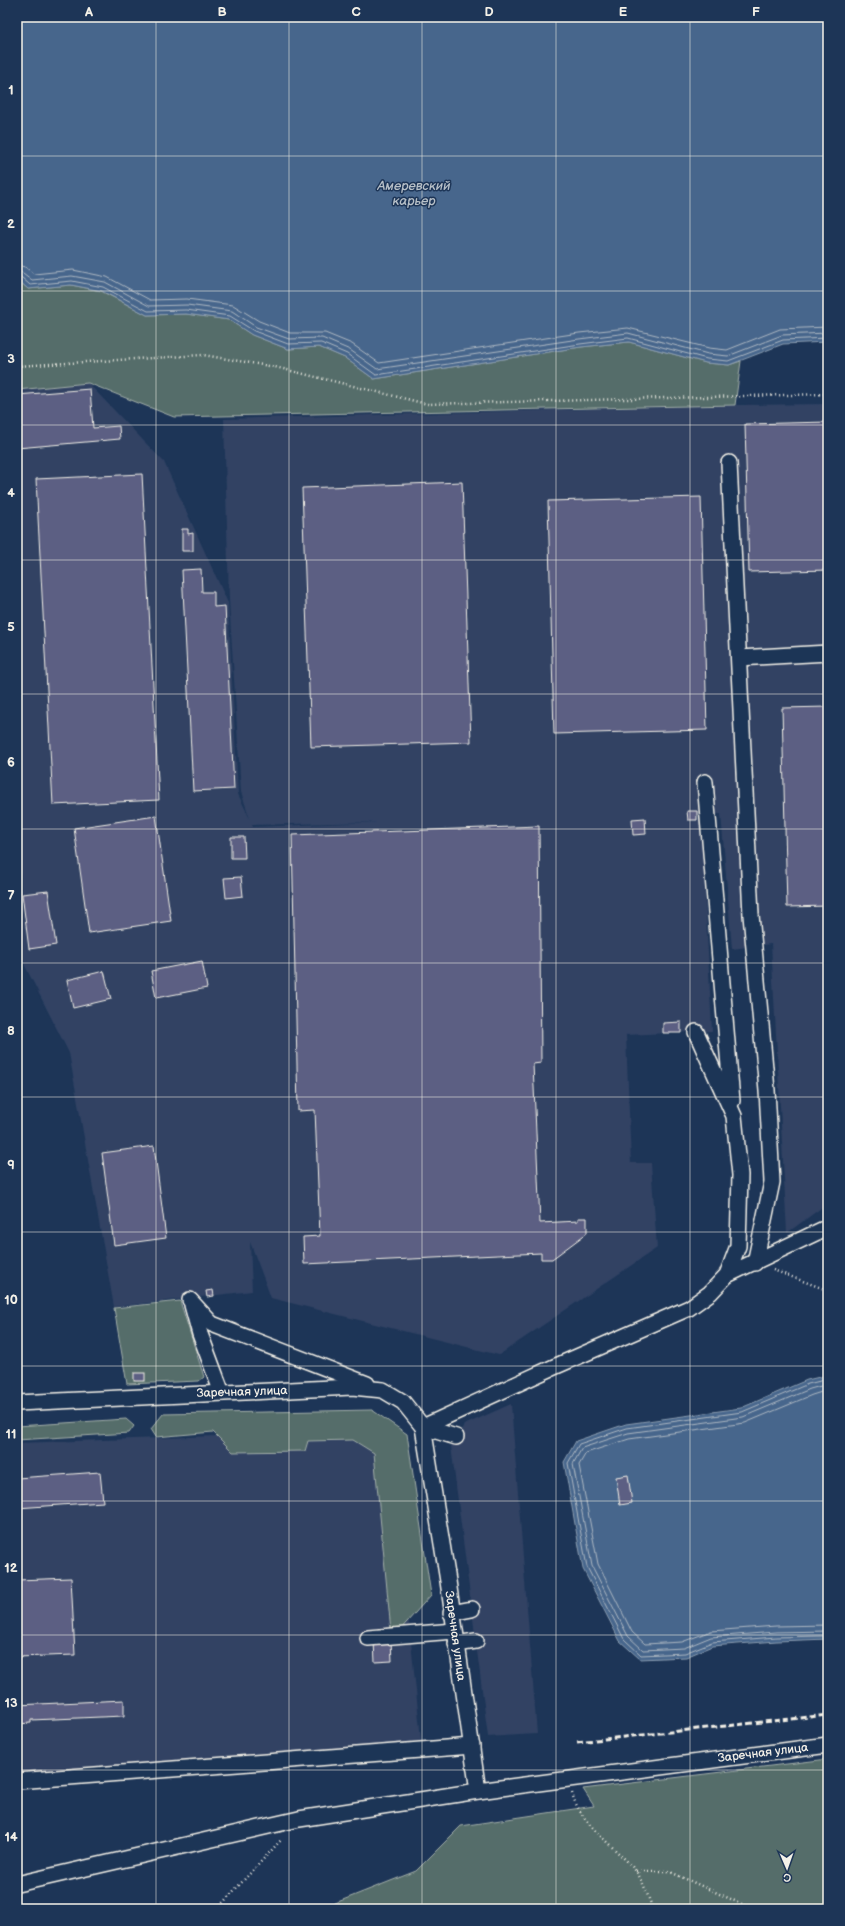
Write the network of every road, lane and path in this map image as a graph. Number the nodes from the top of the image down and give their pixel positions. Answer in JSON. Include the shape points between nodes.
{"nodes":[{"id":1,"x":17,"y":366,"type":"edge"},
{"id":2,"x":828,"y":394,"type":"edge"},
{"id":3,"x":728,"y":463,"type":"dead end"},
{"id":4,"x":828,"y":653,"type":"edge"},
{"id":5,"x":739,"y":658,"type":"junction"},
{"id":6,"x":705,"y":782,"type":"dead end"},
{"id":7,"x":696,"y":1032,"type":"dead end"},
{"id":8,"x":734,"y":1116,"type":"junction"},
{"id":9,"x":828,"y":1227,"type":"edge"},
{"id":10,"x":755,"y":1263,"type":"junction"},
{"id":11,"x":727,"y":1275,"type":"junction"},
{"id":12,"x":827,"y":1290,"type":"dead end"},
{"id":13,"x":383,"y":1390,"type":"junction"},
{"id":14,"x":222,"y":1393,"type":"junction"},
{"id":15,"x":17,"y":1403,"type":"edge"},
{"id":16,"x":423,"y":1427,"type":"junction"},
{"id":17,"x":456,"y":1437,"type":"dead end"},
{"id":18,"x":472,"y":1609,"type":"dead end"},
{"id":19,"x":452,"y":1612,"type":"junction"},
{"id":20,"x":455,"y":1637,"type":"junction"},
{"id":21,"x":368,"y":1638,"type":"dead end"},
{"id":22,"x":476,"y":1641,"type":"dead end"},
{"id":23,"x":828,"y":1745,"type":"edge"},
{"id":24,"x":472,"y":1746,"type":"junction"},
{"id":25,"x":568,"y":1779,"type":"junction"},
{"id":26,"x":17,"y":1781,"type":"edge"},
{"id":27,"x":478,"y":1791,"type":"junction"},
{"id":28,"x":283,"y":1837,"type":"dead end"},
{"id":29,"x":636,"y":1872,"type":"junction"},
{"id":30,"x":17,"y":1884,"type":"edge"},
{"id":31,"x":217,"y":1909,"type":"edge"},
{"id":32,"x":654,"y":1909,"type":"edge"},
{"id":33,"x":753,"y":1909,"type":"edge"}],
"edges":[{"from":1,"to":2,"type":"path","via":[[203,355],[275,367],[427,404]]},
{"from":3,"to":5,"type":"street"},
{"from":4,"to":5,"type":"street"},
{"from":5,"to":10,"type":"street","via":[[751,915],[772,1182]]},
{"from":6,"to":8,"type":"street"},
{"from":7,"to":8,"type":"street"},
{"from":8,"to":11,"type":"street","via":[[740,1175],[738,1246]]},
{"from":9,"to":10,"type":"street"},
{"from":10,"to":11,"type":"street"},
{"from":10,"to":12,"type":"path"},
{"from":11,"to":16,"type":"street","via":[[710,1293],[689,1308]]},
{"from":13,"to":14,"type":"street","name":"Заречная улица","via":[[352,1387]]},
{"from":13,"to":14,"type":"street","via":[[212,1324],[190,1300]]},
{"from":13,"to":16,"type":"street","name":"Заречная улица","via":[[403,1402]]},
{"from":14,"to":15,"type":"street","name":"Заречная улица"},
{"from":16,"to":17,"type":"street"},
{"from":16,"to":19,"type":"street","name":"Заречная улица"},
{"from":18,"to":19,"type":"street"},
{"from":19,"to":20,"type":"street","name":"Заречная улица"},
{"from":20,"to":21,"type":"street"},
{"from":20,"to":22,"type":"street"},
{"from":20,"to":24,"type":"street","name":"Заречная улица"},
{"from":23,"to":25,"type":"street","name":"Заречная улица"},
{"from":24,"to":26,"type":"street"},
{"from":24,"to":27,"type":"street","name":"Заречная улица"},
{"from":25,"to":27,"type":"street","name":"Заречная улица"},
{"from":25,"to":29,"type":"path","via":[[574,1801],[586,1821]]},
{"from":27,"to":30,"type":"street","via":[[299,1819]]},
{"from":28,"to":31,"type":"path"},
{"from":29,"to":32,"type":"path"},
{"from":29,"to":33,"type":"path","via":[[668,1871]]}]}
